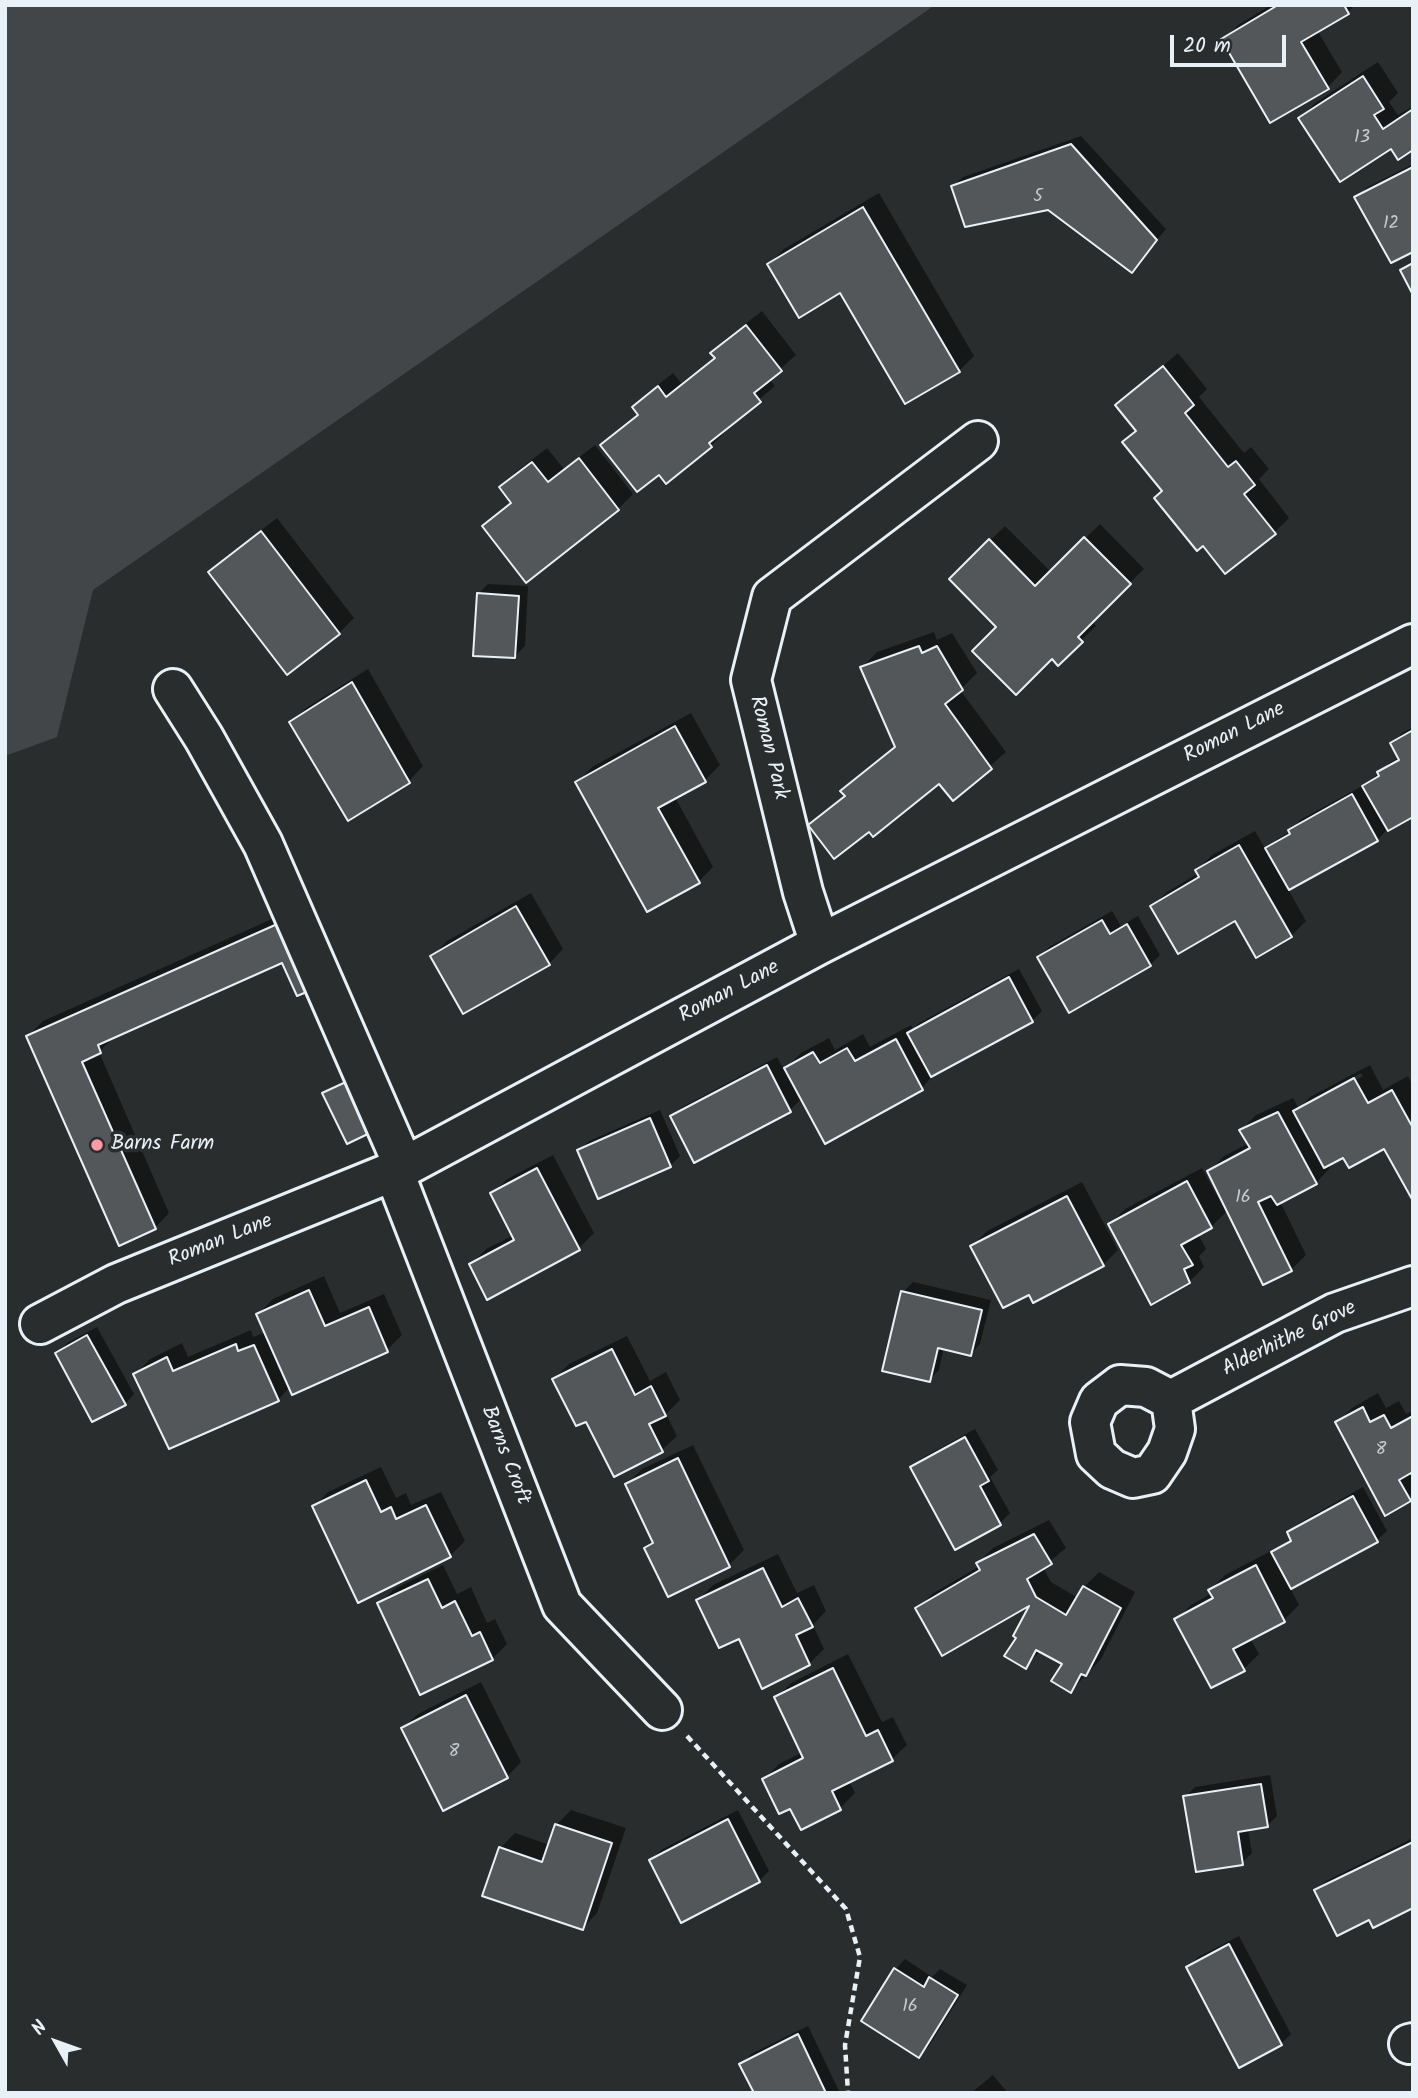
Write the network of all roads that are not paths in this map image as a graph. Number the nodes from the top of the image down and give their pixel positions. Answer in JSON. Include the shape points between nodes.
{"nodes":[{"id":1,"x":978,"y":442,"type":"dead end"},
{"id":2,"x":1413,"y":644,"type":"edge"},
{"id":3,"x":173,"y":689,"type":"dead end"},
{"id":4,"x":820,"y":944,"type":"junction"},
{"id":5,"x":399,"y":1170,"type":"junction"},
{"id":6,"x":1413,"y":1286,"type":"edge"},
{"id":7,"x":40,"y":1324,"type":"dead end"},
{"id":8,"x":1171,"y":1400,"type":"dead end"},
{"id":9,"x":663,"y":1710,"type":"road end"}],
"edges":[{"from":1,"to":4,"type":"street","name":"Roman Park","via":[[772,597],[751,680]]},
{"from":2,"to":4,"type":"street","name":"Roman Lane"},
{"from":3,"to":5,"type":"street","name":"Barns Croft","via":[[262,844]]},
{"from":4,"to":5,"type":"street","name":"Roman Lane"},
{"from":5,"to":7,"type":"street","name":"Roman Lane","via":[[116,1284]]},
{"from":5,"to":9,"type":"street","name":"Barns Croft","via":[[562,1605]]},
{"from":6,"to":8,"type":"street","name":"Alderhithe Grove","via":[[1335,1313]]}]}
